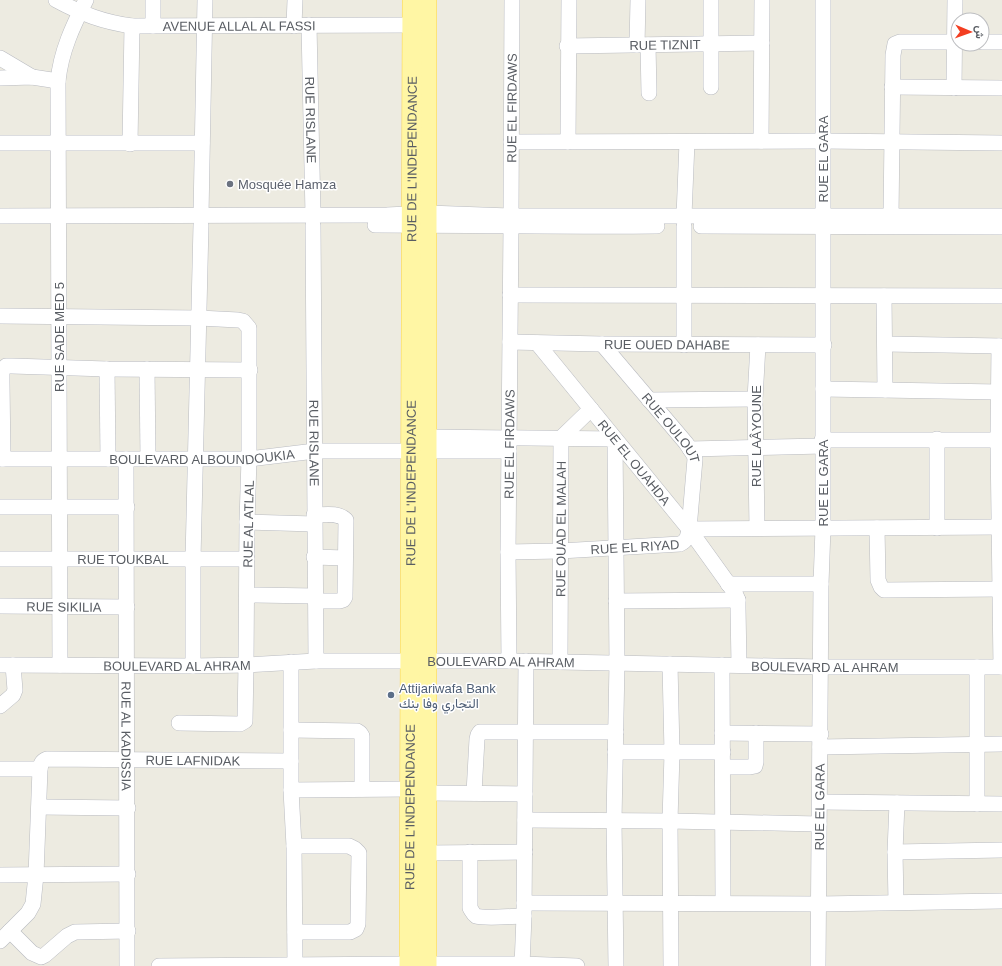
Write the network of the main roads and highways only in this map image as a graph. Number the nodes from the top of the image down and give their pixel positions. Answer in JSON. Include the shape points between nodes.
{"nodes":[{"id":1,"x":412,"y":0,"type":"edge"},
{"id":2,"x":427,"y":0,"type":"edge"},
{"id":3,"x":419,"y":25,"type":"junction"},
{"id":4,"x":418,"y":791,"type":"junction"},
{"id":5,"x":418,"y":965,"type":"edge"}],
"edges":[{"from":1,"to":3,"type":"main road","name":"RUE DE L'INDEPENDANCE"},
{"from":2,"to":3,"type":"main road","name":"RUE DE L'INDEPENDANCE"},
{"from":3,"to":4,"type":"main road","name":"RUE DE L'INDEPENDANCE","via":[[422,446]]},
{"from":4,"to":5,"type":"main road","name":"RUE DE L'INDEPENDANCE"},
{"from":4,"to":5,"type":"main road","name":"RUE DE L'INDEPENDANCE","via":[[427,852]]}]}
